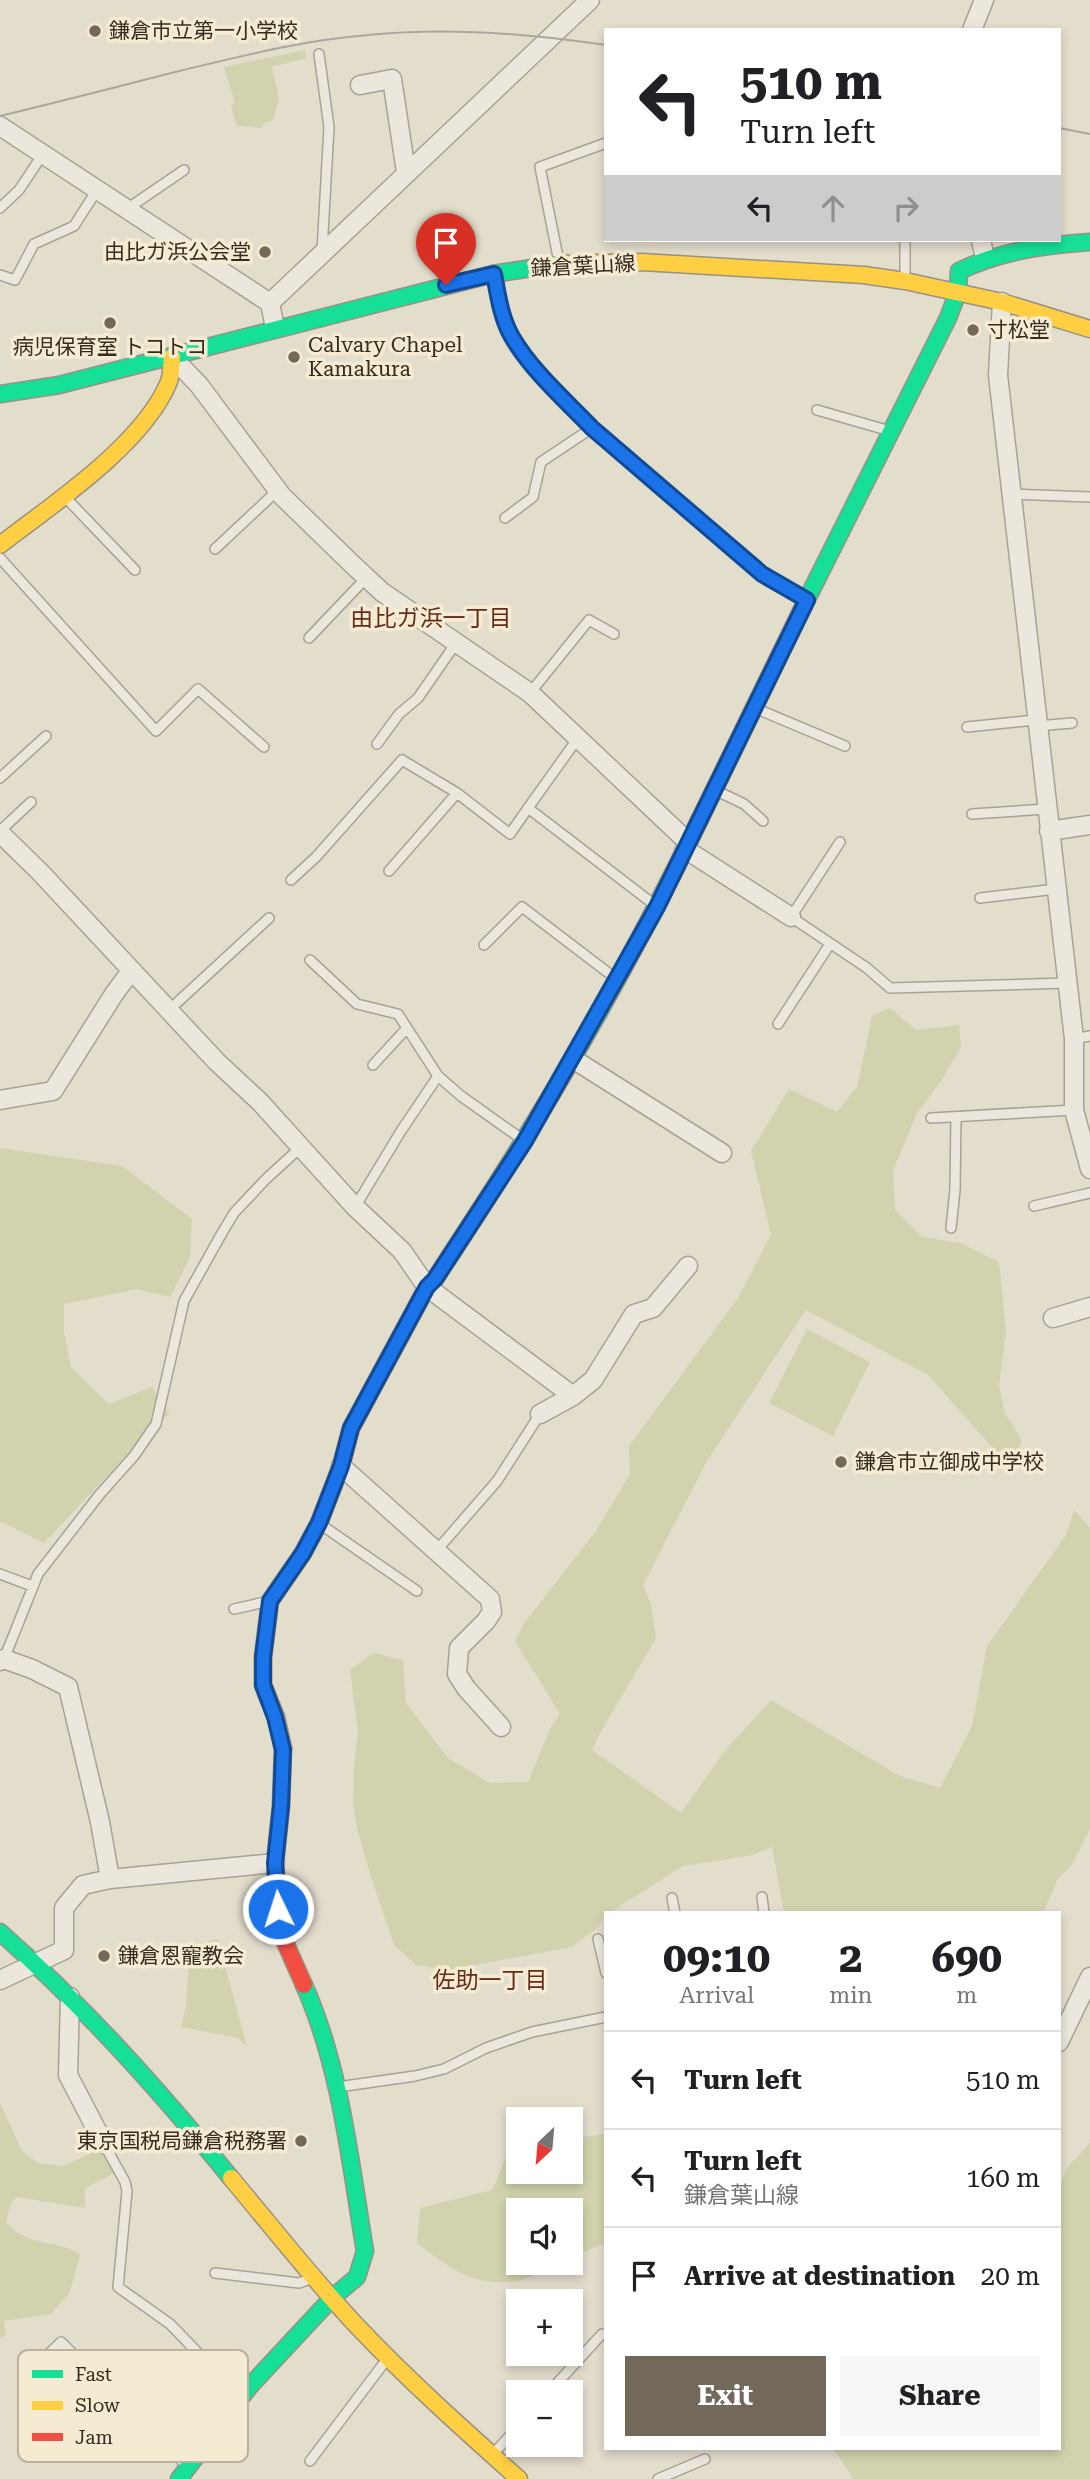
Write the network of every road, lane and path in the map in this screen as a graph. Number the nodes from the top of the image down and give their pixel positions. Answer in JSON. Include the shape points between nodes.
{"nodes":[{"id":1,"x":590,"y":0,"type":"edge"},
{"id":2,"x":985,"y":0,"type":"edge"},
{"id":3,"x":973,"y":28,"type":"edge"},
{"id":4,"x":318,"y":54,"type":"dead end"},
{"id":5,"x":360,"y":85,"type":"dead end"},
{"id":6,"x":0,"y":126,"type":"edge"},
{"id":7,"x":604,"y":144,"type":"edge"},
{"id":8,"x":43,"y":154,"type":"junction"},
{"id":9,"x":184,"y":170,"type":"dead end"},
{"id":10,"x":406,"y":172,"type":"junction"},
{"id":11,"x":97,"y":190,"type":"junction"},
{"id":12,"x":0,"y":208,"type":"edge"},
{"id":13,"x":127,"y":209,"type":"junction"},
{"id":14,"x":905,"y":242,"type":"edge"},
{"id":15,"x":1090,"y":242,"type":"edge"},
{"id":16,"x":984,"y":247,"type":"edge"},
{"id":17,"x":322,"y":253,"type":"junction"},
{"id":18,"x":559,"y":264,"type":"junction"},
{"id":19,"x":494,"y":274,"type":"junction"},
{"id":20,"x":0,"y":275,"type":"edge"},
{"id":21,"x":905,"y":281,"type":"junction"},
{"id":22,"x":958,"y":292,"type":"junction"},
{"id":23,"x":1002,"y":302,"type":"junction"},
{"id":24,"x":270,"y":303,"type":"junction"},
{"id":25,"x":275,"y":328,"type":"junction"},
{"id":26,"x":1090,"y":329,"type":"edge"},
{"id":27,"x":172,"y":356,"type":"junction"},
{"id":28,"x":0,"y":394,"type":"edge"},
{"id":29,"x":817,"y":410,"type":"dead end"},
{"id":30,"x":592,"y":428,"type":"junction"},
{"id":31,"x":891,"y":432,"type":"junction"},
{"id":32,"x":278,"y":490,"type":"junction"},
{"id":33,"x":1010,"y":494,"type":"junction"},
{"id":34,"x":63,"y":495,"type":"junction"},
{"id":35,"x":1090,"y":497,"type":"edge"},
{"id":36,"x":505,"y":518,"type":"dead end"},
{"id":37,"x":0,"y":545,"type":"edge"},
{"id":38,"x":215,"y":549,"type":"dead end"},
{"id":39,"x":0,"y":558,"type":"edge"},
{"id":40,"x":135,"y":570,"type":"dead end"},
{"id":41,"x":366,"y":578,"type":"junction"},
{"id":42,"x":807,"y":600,"type":"junction"},
{"id":43,"x":614,"y":634,"type":"dead end"},
{"id":44,"x":309,"y":638,"type":"dead end"},
{"id":45,"x":456,"y":643,"type":"junction"},
{"id":46,"x":530,"y":693,"type":"junction"},
{"id":47,"x":754,"y":708,"type":"junction"},
{"id":48,"x":1037,"y":723,"type":"junction"},
{"id":49,"x":1072,"y":723,"type":"dead end"},
{"id":50,"x":967,"y":727,"type":"dead end"},
{"id":51,"x":46,"y":736,"type":"dead end"},
{"id":52,"x":578,"y":738,"type":"junction"},
{"id":53,"x":377,"y":744,"type":"dead end"},
{"id":54,"x":264,"y":747,"type":"dead end"},
{"id":55,"x":845,"y":747,"type":"dead end"},
{"id":56,"x":0,"y":778,"type":"edge"},
{"id":57,"x":714,"y":790,"type":"junction"},
{"id":58,"x":457,"y":793,"type":"junction"},
{"id":59,"x":31,"y":802,"type":"dead end"},
{"id":60,"x":528,"y":808,"type":"junction"},
{"id":61,"x":1046,"y":809,"type":"junction"},
{"id":62,"x":972,"y":814,"type":"dead end"},
{"id":63,"x":764,"y":821,"type":"dead end"},
{"id":64,"x":1090,"y":825,"type":"edge"},
{"id":65,"x":1049,"y":831,"type":"junction"},
{"id":66,"x":0,"y":832,"type":"edge"},
{"id":67,"x":840,"y":842,"type":"dead end"},
{"id":68,"x":686,"y":846,"type":"junction"},
{"id":69,"x":389,"y":871,"type":"dead end"},
{"id":70,"x":291,"y":880,"type":"dead end"},
{"id":71,"x":1056,"y":889,"type":"junction"},
{"id":72,"x":980,"y":898,"type":"dead end"},
{"id":73,"x":657,"y":907,"type":"junction"},
{"id":74,"x":790,"y":917,"type":"junction"},
{"id":75,"x":269,"y":918,"type":"dead end"},
{"id":76,"x":830,"y":944,"type":"junction"},
{"id":77,"x":484,"y":946,"type":"dead end"},
{"id":78,"x":310,"y":960,"type":"dead end"},
{"id":79,"x":131,"y":971,"type":"junction"},
{"id":80,"x":617,"y":979,"type":"junction"},
{"id":81,"x":1067,"y":983,"type":"junction"},
{"id":82,"x":168,"y":1011,"type":"junction"},
{"id":83,"x":778,"y":1024,"type":"dead end"},
{"id":84,"x":407,"y":1028,"type":"junction"},
{"id":85,"x":1082,"y":1037,"type":"edge"},
{"id":86,"x":573,"y":1059,"type":"junction"},
{"id":87,"x":373,"y":1065,"type":"dead end"},
{"id":88,"x":438,"y":1076,"type":"junction"},
{"id":89,"x":0,"y":1100,"type":"edge"},
{"id":90,"x":1074,"y":1110,"type":"junction"},
{"id":91,"x":956,"y":1116,"type":"junction"},
{"id":92,"x":931,"y":1118,"type":"dead end"},
{"id":93,"x":525,"y":1141,"type":"junction"},
{"id":94,"x":302,"y":1146,"type":"junction"},
{"id":95,"x":1087,"y":1148,"type":"edge"},
{"id":96,"x":722,"y":1153,"type":"dead end"},
{"id":97,"x":1090,"y":1169,"type":"edge"},
{"id":98,"x":1090,"y":1193,"type":"edge"},
{"id":99,"x":1034,"y":1206,"type":"dead end"},
{"id":100,"x":355,"y":1207,"type":"junction"},
{"id":101,"x":951,"y":1228,"type":"dead end"},
{"id":102,"x":688,"y":1266,"type":"dead end"},
{"id":103,"x":427,"y":1287,"type":"junction"},
{"id":104,"x":1090,"y":1307,"type":"edge"},
{"id":105,"x":1054,"y":1318,"type":"dead end"},
{"id":106,"x":573,"y":1395,"type":"junction"},
{"id":107,"x":540,"y":1414,"type":"joint"},
{"id":108,"x":341,"y":1466,"type":"junction"},
{"id":109,"x":319,"y":1523,"type":"junction"},
{"id":110,"x":437,"y":1550,"type":"junction"},
{"id":111,"x":0,"y":1574,"type":"edge"},
{"id":112,"x":32,"y":1586,"type":"junction"},
{"id":113,"x":417,"y":1591,"type":"dead end"},
{"id":114,"x":270,"y":1601,"type":"junction"},
{"id":115,"x":234,"y":1609,"type":"dead end"},
{"id":116,"x":2,"y":1660,"type":"edge"},
{"id":117,"x":501,"y":1727,"type":"dead end"},
{"id":118,"x":275,"y":1863,"type":"junction"},
{"id":119,"x":110,"y":1879,"type":"junction"},
{"id":120,"x":762,"y":1897,"type":"dead end"},
{"id":121,"x":672,"y":1898,"type":"dead end"},
{"id":122,"x":675,"y":1911,"type":"edge"},
{"id":123,"x":764,"y":1911,"type":"edge"},
{"id":124,"x":0,"y":1932,"type":"edge"},
{"id":125,"x":597,"y":1939,"type":"dead end"},
{"id":126,"x":37,"y":1962,"type":"junction"},
{"id":127,"x":604,"y":1965,"type":"edge"},
{"id":128,"x":1090,"y":1977,"type":"edge"},
{"id":129,"x":0,"y":1980,"type":"edge"},
{"id":130,"x":70,"y":1997,"type":"junction"},
{"id":131,"x":604,"y":2017,"type":"edge"},
{"id":132,"x":1061,"y":2038,"type":"edge"},
{"id":133,"x":337,"y":2087,"type":"junction"},
{"id":134,"x":104,"y":2144,"type":"joint"},
{"id":135,"x":215,"y":2273,"type":"dead end"},
{"id":136,"x":315,"y":2278,"type":"junction"},
{"id":137,"x":332,"y":2298,"type":"junction"},
{"id":138,"x":602,"y":2334,"type":"dead end"},
{"id":139,"x":53,"y":2350,"type":"edge"},
{"id":140,"x":68,"y":2350,"type":"edge"},
{"id":141,"x":195,"y":2350,"type":"edge"},
{"id":142,"x":387,"y":2358,"type":"junction"},
{"id":143,"x":560,"y":2380,"type":"edge"},
{"id":144,"x":250,"y":2386,"type":"joint"},
{"id":145,"x":248,"y":2389,"type":"edge"},
{"id":146,"x":506,"y":2440,"type":"edge"},
{"id":147,"x":492,"y":2456,"type":"junction"},
{"id":148,"x":705,"y":2459,"type":"dead end"},
{"id":149,"x":310,"y":2461,"type":"dead end"},
{"id":150,"x":519,"y":2479,"type":"edge"},
{"id":151,"x":658,"y":2479,"type":"edge"}],
"edges":[{"from":1,"to":10,"type":"street"},
{"from":2,"to":3,"type":"street"},
{"from":4,"to":17,"type":"lane","via":[[329,127]]},
{"from":5,"to":10,"type":"street","via":[[392,79]]},
{"from":6,"to":8,"type":"street"},
{"from":7,"to":18,"type":"lane","via":[[540,167]]},
{"from":8,"to":11,"type":"street"},
{"from":8,"to":12,"type":"lane","via":[[19,190]]},
{"from":9,"to":13,"type":"lane"},
{"from":10,"to":17,"type":"street"},
{"from":11,"to":13,"type":"street"},
{"from":11,"to":20,"type":"lane","via":[[74,226],[34,244],[15,280]]},
{"from":13,"to":24,"type":"street"},
{"from":14,"to":21,"type":"lane"},
{"from":15,"to":16,"type":"street"},
{"from":16,"to":22,"type":"street","via":[[959,271]]},
{"from":17,"to":24,"type":"street"},
{"from":18,"to":19,"type":"street","name":"鎌倉葉山線"},
{"from":18,"to":21,"type":"street","name":"鎌倉葉山線","via":[[642,262]]},
{"from":19,"to":25,"type":"street","name":"鎌倉葉山線"},
{"from":19,"to":30,"type":"lane","via":[[511,335]]},
{"from":21,"to":22,"type":"street","name":"鎌倉葉山線"},
{"from":22,"to":23,"type":"street","name":"鎌倉葉山線"},
{"from":22,"to":31,"type":"street"},
{"from":23,"to":26,"type":"street","name":"鎌倉葉山線"},
{"from":23,"to":33,"type":"street","via":[[998,375]]},
{"from":24,"to":25,"type":"street"},
{"from":25,"to":27,"type":"street","name":"鎌倉葉山線"},
{"from":27,"to":28,"type":"street","name":"鎌倉葉山線","via":[[59,385]]},
{"from":27,"to":32,"type":"street"},
{"from":27,"to":34,"type":"street","via":[[170,380],[156,407],[128,440]]},
{"from":29,"to":31,"type":"lane"},
{"from":30,"to":36,"type":"lane","via":[[541,462],[533,496]]},
{"from":30,"to":42,"type":"lane","via":[[762,574]]},
{"from":31,"to":42,"type":"street"},
{"from":32,"to":38,"type":"lane"},
{"from":32,"to":41,"type":"street"},
{"from":33,"to":35,"type":"lane"},
{"from":33,"to":48,"type":"street"},
{"from":34,"to":37,"type":"street"},
{"from":34,"to":40,"type":"lane"},
{"from":39,"to":54,"type":"lane","via":[[156,731],[198,688]]},
{"from":41,"to":44,"type":"lane"},
{"from":41,"to":45,"type":"street"},
{"from":42,"to":47,"type":"street"},
{"from":43,"to":46,"type":"lane","via":[[589,620]]},
{"from":45,"to":46,"type":"street"},
{"from":45,"to":53,"type":"lane","via":[[418,698],[399,714]]},
{"from":46,"to":52,"type":"street"},
{"from":47,"to":55,"type":"lane"},
{"from":47,"to":57,"type":"street"},
{"from":48,"to":49,"type":"lane"},
{"from":48,"to":50,"type":"lane"},
{"from":48,"to":61,"type":"street"},
{"from":51,"to":56,"type":"lane"},
{"from":52,"to":60,"type":"lane"},
{"from":52,"to":68,"type":"street"},
{"from":57,"to":63,"type":"lane","via":[[744,804]]},
{"from":57,"to":68,"type":"street"},
{"from":58,"to":60,"type":"lane","via":[[510,834]]},
{"from":58,"to":69,"type":"lane"},
{"from":58,"to":70,"type":"lane","via":[[402,760]]},
{"from":59,"to":66,"type":"lane"},
{"from":60,"to":73,"type":"lane"},
{"from":61,"to":62,"type":"lane"},
{"from":61,"to":65,"type":"street"},
{"from":64,"to":65,"type":"street"},
{"from":65,"to":71,"type":"street"},
{"from":66,"to":79,"type":"street"},
{"from":67,"to":74,"type":"lane"},
{"from":68,"to":73,"type":"street"},
{"from":68,"to":74,"type":"street"},
{"from":71,"to":72,"type":"lane"},
{"from":71,"to":81,"type":"street"},
{"from":73,"to":80,"type":"street"},
{"from":74,"to":76,"type":"lane"},
{"from":75,"to":82,"type":"lane"},
{"from":76,"to":81,"type":"lane","via":[[890,988]]},
{"from":76,"to":83,"type":"lane"},
{"from":77,"to":80,"type":"lane","via":[[522,907]]},
{"from":78,"to":84,"type":"lane","via":[[357,1004],[398,1014]]},
{"from":79,"to":82,"type":"street"},
{"from":79,"to":89,"type":"street","via":[[53,1091]]},
{"from":80,"to":86,"type":"street"},
{"from":81,"to":85,"type":"street"},
{"from":82,"to":94,"type":"street"},
{"from":84,"to":87,"type":"lane"},
{"from":84,"to":88,"type":"lane"},
{"from":85,"to":90,"type":"street"},
{"from":86,"to":93,"type":"street"},
{"from":86,"to":96,"type":"street"},
{"from":88,"to":93,"type":"lane"},
{"from":88,"to":100,"type":"lane"},
{"from":90,"to":91,"type":"lane"},
{"from":90,"to":95,"type":"street"},
{"from":91,"to":92,"type":"lane"},
{"from":91,"to":101,"type":"lane"},
{"from":93,"to":103,"type":"street"},
{"from":94,"to":100,"type":"street"},
{"from":94,"to":112,"type":"lane","via":[[234,1213],[184,1301],[156,1424]]},
{"from":95,"to":97,"type":"street"},
{"from":98,"to":99,"type":"lane"},
{"from":100,"to":103,"type":"street","via":[[402,1251]]},
{"from":102,"to":106,"type":"street","via":[[653,1308],[634,1314],[593,1380]]},
{"from":103,"to":106,"type":"street"},
{"from":103,"to":108,"type":"street","via":[[351,1428]]},
{"from":104,"to":105,"type":"street"},
{"from":106,"to":107,"type":"street"},
{"from":107,"to":110,"type":"lane","via":[[497,1481]]},
{"from":108,"to":109,"type":"street"},
{"from":108,"to":110,"type":"street"},
{"from":109,"to":113,"type":"lane"},
{"from":109,"to":114,"type":"street"},
{"from":110,"to":117,"type":"street","via":[[490,1600],[492,1612],[459,1648],[457,1674]]},
{"from":111,"to":112,"type":"lane"},
{"from":112,"to":116,"type":"lane"},
{"from":114,"to":115,"type":"lane"},
{"from":114,"to":118,"type":"street","via":[[263,1685],[283,1750]]},
{"from":116,"to":119,"type":"street","via":[[32,1668],[68,1687]]},
{"from":118,"to":119,"type":"street"},
{"from":118,"to":133,"type":"street","via":[[280,1931],[315,2009]]},
{"from":119,"to":126,"type":"street","via":[[83,1885],[64,1908],[64,1950]]},
{"from":120,"to":123,"type":"lane"},
{"from":121,"to":122,"type":"lane"},
{"from":124,"to":126,"type":"street"},
{"from":125,"to":127,"type":"lane"},
{"from":126,"to":129,"type":"street"},
{"from":126,"to":130,"type":"street"},
{"from":128,"to":132,"type":"street"},
{"from":130,"to":134,"type":"street","via":[[68,2075]]},
{"from":130,"to":136,"type":"street","via":[[131,2060]]},
{"from":131,"to":133,"type":"lane","via":[[532,2032],[444,2069]]},
{"from":133,"to":137,"type":"street","via":[[365,2252],[357,2277]]},
{"from":134,"to":141,"type":"lane","via":[[127,2191],[118,2287],[170,2324]]},
{"from":135,"to":136,"type":"lane","via":[[299,2283]]},
{"from":136,"to":137,"type":"street"},
{"from":137,"to":142,"type":"street"},
{"from":137,"to":144,"type":"street"},
{"from":138,"to":143,"type":"lane"},
{"from":139,"to":140,"type":"lane","via":[[61,2342]]},
{"from":142,"to":147,"type":"street"},
{"from":142,"to":149,"type":"lane"},
{"from":144,"to":145,"type":"street"},
{"from":146,"to":147,"type":"lane"},
{"from":147,"to":150,"type":"street"},
{"from":148,"to":151,"type":"lane"}]}
